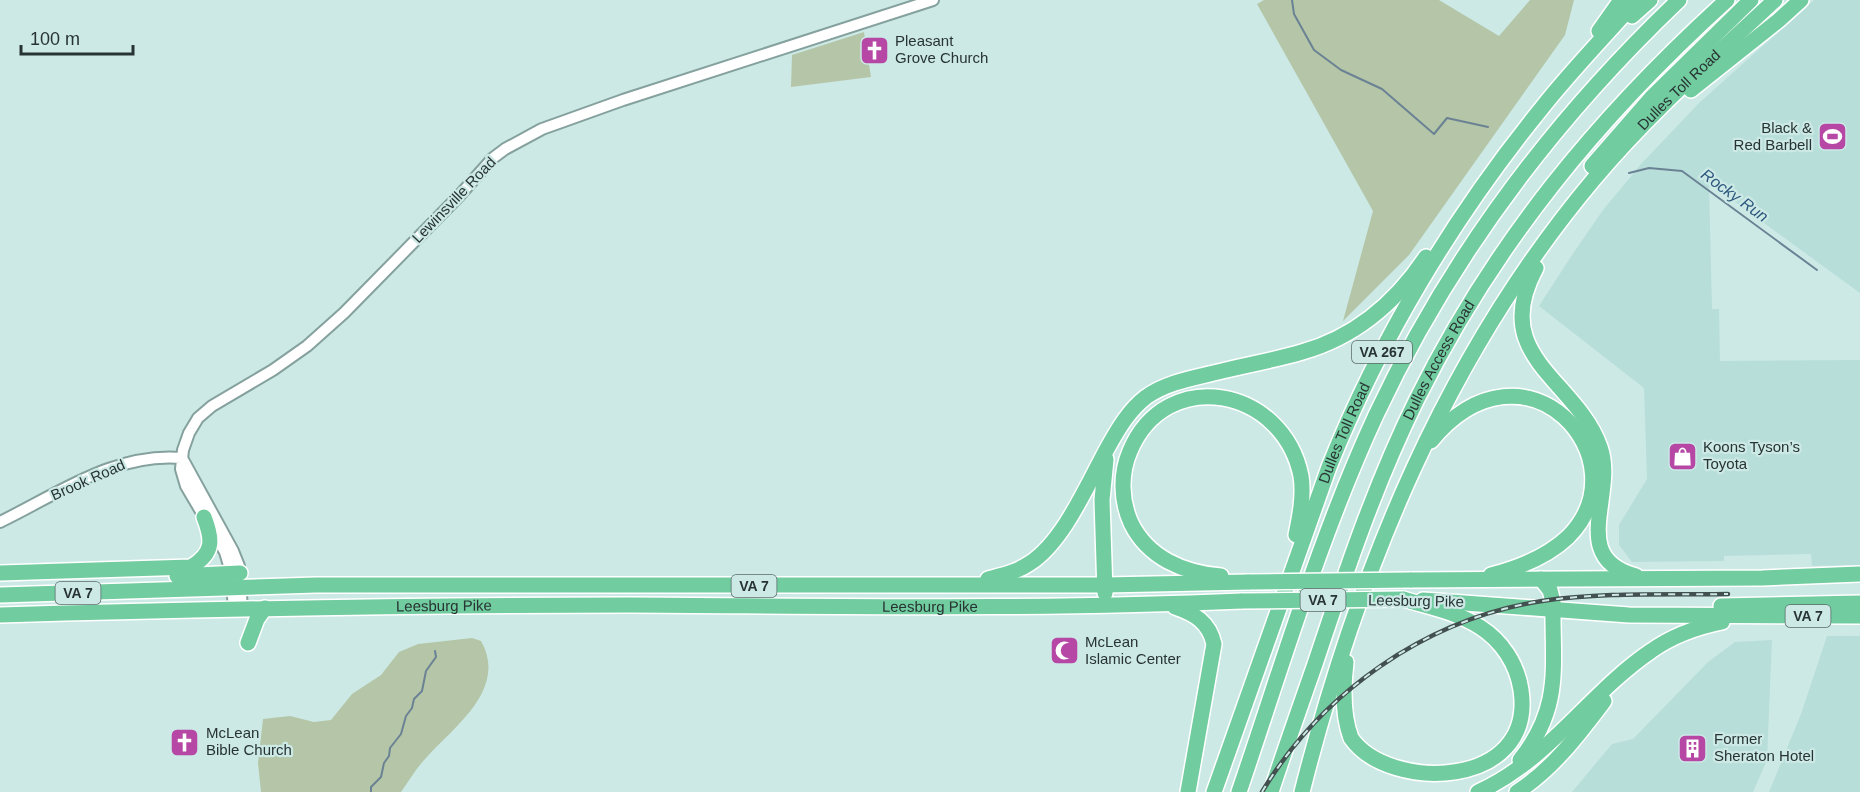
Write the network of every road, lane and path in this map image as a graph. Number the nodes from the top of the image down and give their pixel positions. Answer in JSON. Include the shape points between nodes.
{"nodes":[{"id":1,"x":933,"y":0,"type":"edge"},
{"id":2,"x":1621,"y":0,"type":"edge"},
{"id":3,"x":1637,"y":0,"type":"edge"},
{"id":4,"x":1650,"y":0,"type":"edge"},
{"id":5,"x":1679,"y":0,"type":"edge"},
{"id":6,"x":1727,"y":0,"type":"edge"},
{"id":7,"x":1751,"y":0,"type":"edge"},
{"id":8,"x":1775,"y":0,"type":"edge"},
{"id":9,"x":1801,"y":0,"type":"edge"},
{"id":10,"x":1565,"y":80,"type":"junction"},
{"id":11,"x":1632,"y":137,"type":"junction"},
{"id":12,"x":1508,"y":151,"type":"junction"},
{"id":13,"x":1569,"y":210,"type":"junction"},
{"id":14,"x":1484,"y":331,"type":"junction"},
{"id":15,"x":1111,"y":442,"type":"junction"},
{"id":16,"x":182,"y":458,"type":"junction"},
{"id":17,"x":1411,"y":471,"type":"junction"},
{"id":18,"x":204,"y":517,"type":"junction"},
{"id":19,"x":0,"y":522,"type":"edge"},
{"id":20,"x":1292,"y":571,"type":"junction"},
{"id":21,"x":0,"y":573,"type":"edge"},
{"id":22,"x":1860,"y":573,"type":"edge"},
{"id":23,"x":1461,"y":579,"type":"junction"},
{"id":24,"x":1541,"y":579,"type":"junction"},
{"id":25,"x":1651,"y":579,"type":"junction"},
{"id":26,"x":236,"y":581,"type":"junction"},
{"id":27,"x":0,"y":582,"type":"edge"},
{"id":28,"x":1244,"y":582,"type":"junction"},
{"id":29,"x":940,"y":585,"type":"junction"},
{"id":30,"x":1105,"y":585,"type":"junction"},
{"id":31,"x":0,"y":595,"type":"edge"},
{"id":32,"x":1403,"y":599,"type":"junction"},
{"id":33,"x":1860,"y":603,"type":"edge"},
{"id":34,"x":1167,"y":604,"type":"junction"},
{"id":35,"x":1105,"y":606,"type":"junction"},
{"id":36,"x":265,"y":608,"type":"junction"},
{"id":37,"x":238,"y":609,"type":"junction"},
{"id":38,"x":1553,"y":610,"type":"junction"},
{"id":39,"x":0,"y":615,"type":"edge"},
{"id":40,"x":1646,"y":615,"type":"junction"},
{"id":41,"x":1860,"y":616,"type":"edge"},
{"id":42,"x":1755,"y":617,"type":"junction"},
{"id":43,"x":1352,"y":626,"type":"junction"},
{"id":44,"x":248,"y":643,"type":"dead end"},
{"id":45,"x":1634,"y":664,"type":"junction"},
{"id":46,"x":1396,"y":783,"type":"dead end"},
{"id":47,"x":1496,"y":783,"type":"junction"},
{"id":48,"x":1456,"y":787,"type":"dead end"},
{"id":49,"x":1188,"y":792,"type":"edge"},
{"id":50,"x":1214,"y":792,"type":"edge"},
{"id":51,"x":1239,"y":792,"type":"edge"},
{"id":52,"x":1271,"y":792,"type":"edge"},
{"id":53,"x":1302,"y":792,"type":"edge"},
{"id":54,"x":1478,"y":792,"type":"edge"},
{"id":55,"x":1518,"y":792,"type":"edge"}],
"edges":[{"from":1,"to":16,"type":"main road","name":"Lewinsville Road","via":[[623,100],[518,141],[493,158],[397,261],[307,346],[204,412],[189,433]]},
{"from":2,"to":10,"type":"highway"},
{"from":3,"to":10,"type":"highway","name":"Dulles Toll Road","number":"VA 267"},
{"from":4,"to":10,"type":"highway"},
{"from":5,"to":51,"type":"highway","name":"Dulles Access Road","via":[[1538,153],[1482,229],[1421,328],[1377,413],[1338,507]]},
{"from":6,"to":52,"type":"highway","name":"Dulles Access Road","via":[[1638,85],[1579,151],[1516,232],[1452,334],[1416,401],[1381,480]]},
{"from":7,"to":14,"type":"highway","name":"Dulles Toll Road","via":[[1653,96],[1577,185],[1520,263]]},
{"from":8,"to":11,"type":"highway","name":"Dulles Toll Road"},
{"from":9,"to":11,"type":"highway"},
{"from":10,"to":12,"type":"highway","name":"Dulles Toll Road","number":"VA 267"},
{"from":11,"to":13,"type":"highway","name":"Dulles Toll Road"},
{"from":12,"to":15,"type":"highway","via":[[1461,203],[1398,293],[1368,320],[1304,351],[1164,387],[1138,404]]},
{"from":12,"to":20,"type":"highway","name":"Dulles Toll Road","number":"VA 267","via":[[1432,264],[1367,380],[1333,458]]},
{"from":13,"to":14,"type":"highway","name":"Dulles Toll Road"},
{"from":13,"to":25,"type":"highway","via":[[1526,292],[1526,337],[1538,363],[1585,419],[1600,445],[1605,473],[1597,532],[1600,551],[1616,568]]},
{"from":14,"to":17,"type":"highway","name":"Dulles Toll Road"},
{"from":15,"to":29,"type":"highway","via":[[1062,531],[1045,552],[1005,575]]},
{"from":15,"to":30,"type":"highway","via":[[1102,488]]},
{"from":16,"to":18,"type":"main road","name":"Lewinsville Road","via":[[186,486]]},
{"from":16,"to":19,"type":"main road","name":"Brook Road","via":[[144,459],[113,466]]},
{"from":16,"to":26,"type":"main road","name":"Lewinsville Road","via":[[236,558]]},
{"from":17,"to":23,"type":"highway","via":[[1432,439],[1451,420],[1473,404],[1499,396],[1525,397],[1545,404],[1566,419],[1583,442],[1590,464],[1591,490],[1583,516],[1572,532],[1537,558],[1497,573]]},
{"from":17,"to":43,"type":"highway","name":"Dulles Toll Road"},
{"from":18,"to":21,"type":"highway","via":[[210,532],[208,550],[191,567]]},
{"from":18,"to":26,"type":"main road","name":"Lewinsville Road","via":[[225,552]]},
{"from":20,"to":28,"type":"highway","via":[[1301,476],[1282,432],[1259,411],[1230,399],[1205,397],[1177,403],[1151,420],[1133,444],[1124,473],[1127,511],[1140,538],[1167,561],[1193,572]]},
{"from":20,"to":50,"type":"highway","name":"Dulles Toll Road","number":"VA 267"},
{"from":22,"to":25,"type":"highway","name":"Leesburg Pike","number":"VA 7"},
{"from":23,"to":24,"type":"highway","name":"Leesburg Pike","number":"VA 7"},
{"from":23,"to":28,"type":"highway","name":"Leesburg Pike","number":"VA 7","bridge":true},
{"from":24,"to":25,"type":"highway","name":"Leesburg Pike","number":"VA 7"},
{"from":24,"to":38,"type":"highway","via":[[1552,596]]},
{"from":26,"to":27,"type":"highway"},
{"from":26,"to":29,"type":"highway","name":"Leesburg Pike","number":"VA 7","via":[[482,587]]},
{"from":26,"to":31,"type":"highway","name":"Leesburg Pike","number":"VA 7"},
{"from":26,"to":37,"type":"main road","name":"Lewinsville Road"},
{"from":28,"to":30,"type":"highway","name":"Leesburg Pike","number":"VA 7"},
{"from":29,"to":30,"type":"highway","name":"Leesburg Pike","number":"VA 7"},
{"from":30,"to":35,"type":"highway"},
{"from":32,"to":34,"type":"highway","name":"Leesburg Pike","number":"VA 7","bridge":true},
{"from":32,"to":38,"type":"highway","name":"Leesburg Pike","number":"VA 7"},
{"from":32,"to":48,"type":"highway","via":[[1452,614],[1484,630],[1509,656],[1519,679],[1521,716],[1510,747],[1486,772]]},
{"from":33,"to":40,"type":"highway","via":[[1706,607]]},
{"from":34,"to":35,"type":"highway","name":"Leesburg Pike","number":"VA 7"},
{"from":34,"to":49,"type":"highway","via":[[1196,615],[1208,627],[1214,644]]},
{"from":35,"to":36,"type":"highway","name":"Leesburg Pike","number":"VA 7"},
{"from":36,"to":37,"type":"highway","name":"Leesburg Pike","number":"VA 7"},
{"from":36,"to":44,"type":"highway"},
{"from":37,"to":39,"type":"highway","name":"Leesburg Pike","number":"VA 7"},
{"from":38,"to":40,"type":"highway","name":"Leesburg Pike","number":"VA 7"},
{"from":38,"to":47,"type":"highway","via":[[1554,682],[1548,712],[1529,748]]},
{"from":40,"to":42,"type":"highway","name":"Leesburg Pike","number":"VA 7"},
{"from":41,"to":42,"type":"highway","name":"Leesburg Pike","number":"VA 7"},
{"from":42,"to":45,"type":"highway","via":[[1727,620],[1688,632]]},
{"from":43,"to":46,"type":"highway","via":[[1344,692],[1348,729],[1368,764]]},
{"from":43,"to":53,"type":"highway","name":"Dulles Toll Road"},
{"from":45,"to":47,"type":"highway","via":[[1546,746]]},
{"from":45,"to":55,"type":"highway","via":[[1563,751]]},
{"from":47,"to":54,"type":"highway"}]}
